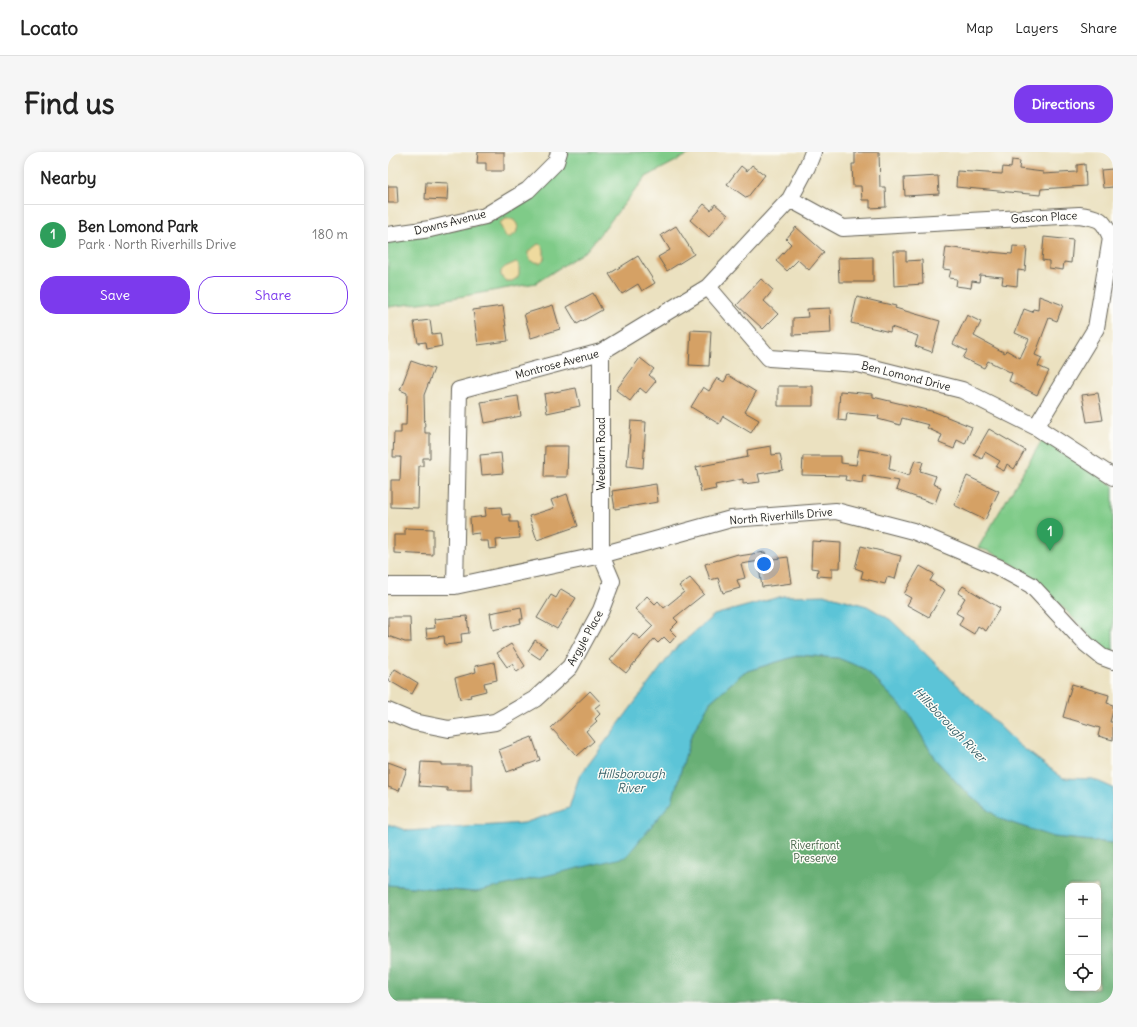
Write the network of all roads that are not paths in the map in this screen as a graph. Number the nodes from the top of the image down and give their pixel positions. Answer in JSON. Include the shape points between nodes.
{"nodes":[{"id":1,"x":559,"y":152,"type":"edge"},
{"id":2,"x":813,"y":152,"type":"edge"},
{"id":3,"x":790,"y":199,"type":"junction"},
{"id":4,"x":388,"y":235,"type":"edge"},
{"id":5,"x":708,"y":287,"type":"junction"},
{"id":6,"x":601,"y":352,"type":"junction"},
{"id":7,"x":1036,"y":427,"type":"junction"},
{"id":8,"x":1113,"y":476,"type":"edge"},
{"id":9,"x":601,"y":555,"type":"junction"},
{"id":10,"x":388,"y":586,"type":"edge"},
{"id":11,"x":455,"y":586,"type":"junction"},
{"id":12,"x":1113,"y":661,"type":"edge"},
{"id":13,"x":388,"y":712,"type":"edge"}],
"edges":[{"from":1,"to":4,"type":"street","name":"Downs Avenue","via":[[556,162],[528,190],[485,216],[430,229]]},
{"from":2,"to":3,"type":"street","name":"Montrose Avenue"},
{"from":3,"to":5,"type":"street","name":"Montrose Avenue"},
{"from":3,"to":7,"type":"street","name":"Gascon Place","via":[[843,228],[1079,215],[1097,218],[1106,225],[1111,238],[1096,328]]},
{"from":5,"to":6,"type":"street","name":"Montrose Avenue"},
{"from":5,"to":7,"type":"street","name":"Ben Lomond Drive","via":[[769,358],[858,364],[962,390]]},
{"from":6,"to":9,"type":"street","name":"Weeburn Road"},
{"from":6,"to":11,"type":"street","name":"Montrose Avenue","via":[[459,390]]},
{"from":7,"to":8,"type":"street","name":"Ben Lomond Drive"},
{"from":9,"to":11,"type":"street","name":"North Riverhills Drive"},
{"from":9,"to":12,"type":"street","name":"North Riverhills Drive","via":[[731,519],[836,511],[913,531],[998,567],[1031,585],[1086,644],[1102,657]]},
{"from":9,"to":13,"type":"street","name":"Argyle Place","via":[[612,580],[601,610],[570,667],[536,699],[495,722],[450,729],[414,722]]},
{"from":10,"to":11,"type":"street","name":"North Riverhills Drive"}]}
